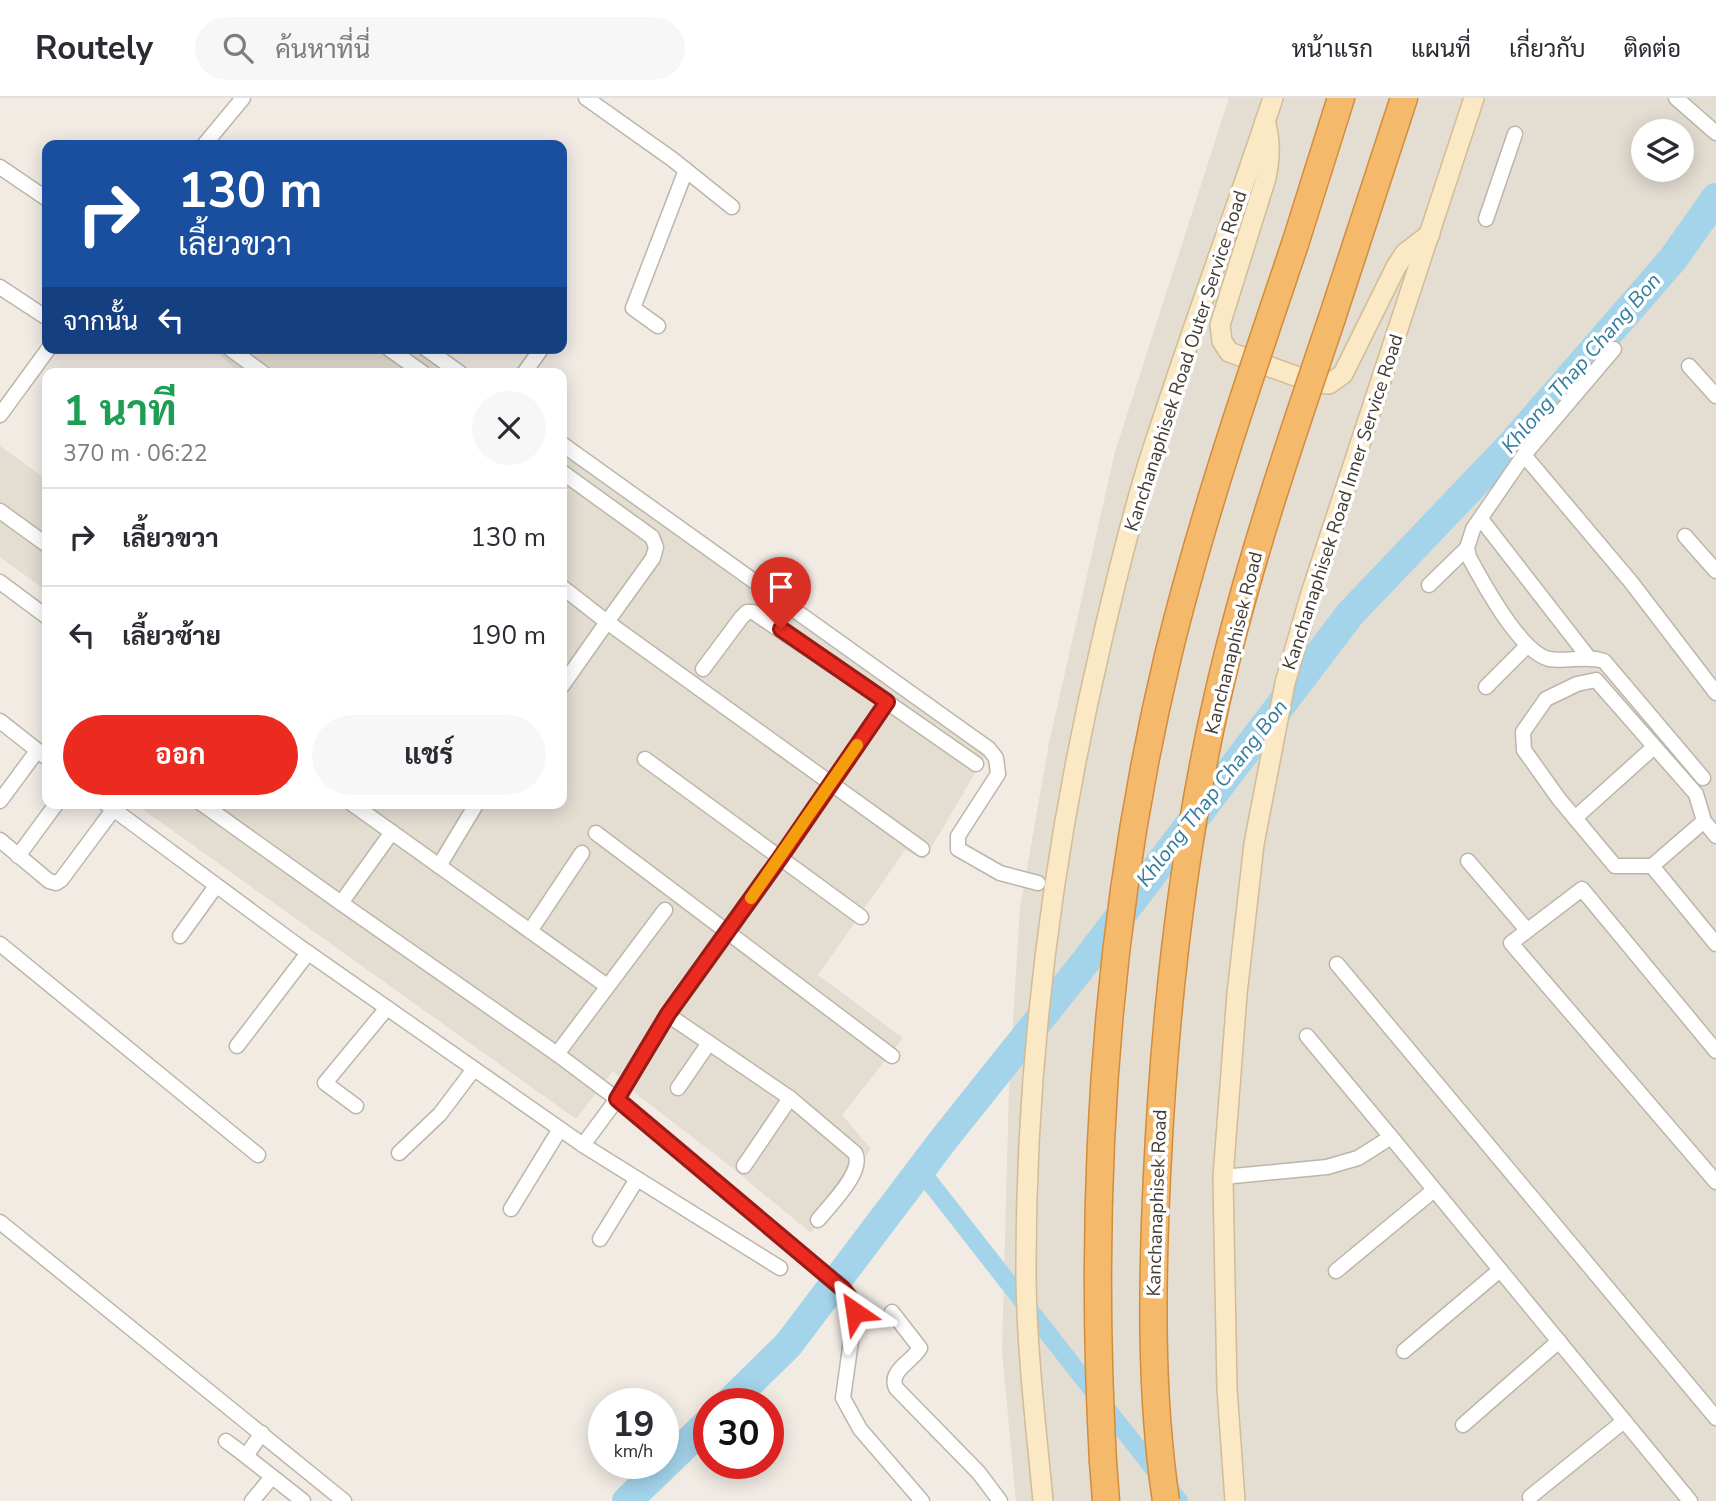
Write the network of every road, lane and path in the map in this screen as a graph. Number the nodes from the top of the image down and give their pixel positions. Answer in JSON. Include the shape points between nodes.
{"nodes":[{"id":1,"x":243,"y":98,"type":"edge"},
{"id":2,"x":586,"y":98,"type":"edge"},
{"id":3,"x":1273,"y":98,"type":"edge"},
{"id":4,"x":1341,"y":98,"type":"edge"},
{"id":5,"x":1404,"y":98,"type":"edge"},
{"id":6,"x":1475,"y":98,"type":"edge"},
{"id":7,"x":1676,"y":98,"type":"edge"},
{"id":8,"x":1265,"y":121,"type":"junction"},
{"id":9,"x":1716,"y":133,"type":"edge"},
{"id":10,"x":1515,"y":134,"type":"dead end"},
{"id":11,"x":211,"y":140,"type":"edge"},
{"id":12,"x":5,"y":170,"type":"edge"},
{"id":13,"x":686,"y":170,"type":"junction"},
{"id":14,"x":0,"y":187,"type":"edge"},
{"id":15,"x":42,"y":196,"type":"edge"},
{"id":16,"x":732,"y":207,"type":"dead end"},
{"id":17,"x":1486,"y":219,"type":"dead end"},
{"id":18,"x":1430,"y":234,"type":"junction"},
{"id":19,"x":0,"y":287,"type":"edge"},
{"id":20,"x":42,"y":315,"type":"edge"},
{"id":21,"x":658,"y":326,"type":"dead end"},
{"id":22,"x":1614,"y":349,"type":"dead end"},
{"id":23,"x":45,"y":354,"type":"edge"},
{"id":24,"x":237,"y":354,"type":"edge"},
{"id":25,"x":396,"y":354,"type":"edge"},
{"id":26,"x":433,"y":354,"type":"edge"},
{"id":27,"x":1689,"y":366,"type":"dead end"},
{"id":28,"x":256,"y":368,"type":"edge"},
{"id":29,"x":416,"y":368,"type":"edge"},
{"id":30,"x":453,"y":368,"type":"edge"},
{"id":31,"x":1716,"y":396,"type":"edge"},
{"id":32,"x":0,"y":415,"type":"edge"},
{"id":33,"x":567,"y":448,"type":"edge"},
{"id":34,"x":1524,"y":455,"type":"junction"},
{"id":35,"x":567,"y":476,"type":"edge"},
{"id":36,"x":0,"y":511,"type":"edge"},
{"id":37,"x":1480,"y":519,"type":"junction"},
{"id":38,"x":1685,"y":536,"type":"dead end"},
{"id":39,"x":42,"y":541,"type":"edge"},
{"id":40,"x":1467,"y":548,"type":"junction"},
{"id":41,"x":1716,"y":571,"type":"edge"},
{"id":42,"x":0,"y":582,"type":"edge"},
{"id":43,"x":1429,"y":585,"type":"dead end"},
{"id":44,"x":567,"y":591,"type":"edge"},
{"id":45,"x":42,"y":613,"type":"edge"},
{"id":46,"x":607,"y":622,"type":"junction"},
{"id":47,"x":1527,"y":646,"type":"junction"},
{"id":48,"x":1589,"y":658,"type":"junction"},
{"id":49,"x":703,"y":669,"type":"dead end"},
{"id":50,"x":567,"y":678,"type":"edge"},
{"id":51,"x":1714,"y":683,"type":"edge"},
{"id":52,"x":1486,"y":687,"type":"dead end"},
{"id":53,"x":887,"y":702,"type":"junction"},
{"id":54,"x":0,"y":721,"type":"edge"},
{"id":55,"x":1654,"y":747,"type":"junction"},
{"id":56,"x":42,"y":755,"type":"edge"},
{"id":57,"x":645,"y":759,"type":"dead end"},
{"id":58,"x":976,"y":764,"type":"dead end"},
{"id":59,"x":1703,"y":778,"type":"dead end"},
{"id":60,"x":830,"y":784,"type":"junction"},
{"id":61,"x":0,"y":801,"type":"edge"},
{"id":62,"x":53,"y":809,"type":"edge"},
{"id":63,"x":107,"y":809,"type":"edge"},
{"id":64,"x":113,"y":809,"type":"edge"},
{"id":65,"x":209,"y":809,"type":"edge"},
{"id":66,"x":359,"y":809,"type":"edge"},
{"id":67,"x":473,"y":809,"type":"edge"},
{"id":68,"x":1575,"y":818,"type":"junction"},
{"id":69,"x":1704,"y":821,"type":"junction"},
{"id":70,"x":392,"y":832,"type":"junction"},
{"id":71,"x":596,"y":834,"type":"dead end"},
{"id":72,"x":1716,"y":836,"type":"edge"},
{"id":73,"x":0,"y":840,"type":"edge"},
{"id":74,"x":922,"y":849,"type":"dead end"},
{"id":75,"x":582,"y":853,"type":"dead end"},
{"id":76,"x":18,"y":856,"type":"junction"},
{"id":77,"x":780,"y":858,"type":"junction"},
{"id":78,"x":1468,"y":861,"type":"dead end"},
{"id":79,"x":439,"y":866,"type":"junction"},
{"id":80,"x":1652,"y":866,"type":"junction"},
{"id":81,"x":1038,"y":883,"type":"dead end"},
{"id":82,"x":216,"y":886,"type":"junction"},
{"id":83,"x":341,"y":904,"type":"junction"},
{"id":84,"x":664,"y":911,"type":"dead end"},
{"id":85,"x":861,"y":916,"type":"dead end"},
{"id":86,"x":1527,"y":930,"type":"junction"},
{"id":87,"x":530,"y":931,"type":"junction"},
{"id":88,"x":725,"y":932,"type":"junction"},
{"id":89,"x":180,"y":936,"type":"dead end"},
{"id":90,"x":1715,"y":942,"type":"edge"},
{"id":91,"x":0,"y":944,"type":"edge"},
{"id":92,"x":308,"y":953,"type":"junction"},
{"id":93,"x":1337,"y":964,"type":"dead end"},
{"id":94,"x":607,"y":986,"type":"junction"},
{"id":95,"x":387,"y":1008,"type":"junction"},
{"id":96,"x":668,"y":1014,"type":"junction"},
{"id":97,"x":1307,"y":1037,"type":"dead end"},
{"id":98,"x":709,"y":1043,"type":"junction"},
{"id":99,"x":237,"y":1046,"type":"dead end"},
{"id":100,"x":1716,"y":1051,"type":"edge"},
{"id":101,"x":557,"y":1054,"type":"junction"},
{"id":102,"x":892,"y":1056,"type":"dead end"},
{"id":103,"x":474,"y":1069,"type":"junction"},
{"id":104,"x":678,"y":1088,"type":"dead end"},
{"id":105,"x":790,"y":1098,"type":"junction"},
{"id":106,"x":617,"y":1099,"type":"junction"},
{"id":107,"x":356,"y":1106,"type":"dead end"},
{"id":108,"x":560,"y":1129,"type":"junction"},
{"id":109,"x":1391,"y":1137,"type":"junction"},
{"id":110,"x":583,"y":1145,"type":"junction"},
{"id":111,"x":399,"y":1153,"type":"dead end"},
{"id":112,"x":258,"y":1155,"type":"dead end"},
{"id":113,"x":744,"y":1166,"type":"dead end"},
{"id":114,"x":1223,"y":1177,"type":"junction"},
{"id":115,"x":637,"y":1179,"type":"junction"},
{"id":116,"x":1716,"y":1182,"type":"edge"},
{"id":117,"x":1434,"y":1190,"type":"junction"},
{"id":118,"x":510,"y":1209,"type":"dead end"},
{"id":119,"x":818,"y":1220,"type":"dead end"},
{"id":120,"x":0,"y":1222,"type":"edge"},
{"id":121,"x":600,"y":1239,"type":"dead end"},
{"id":122,"x":780,"y":1268,"type":"dead end"},
{"id":123,"x":1500,"y":1270,"type":"junction"},
{"id":124,"x":1336,"y":1271,"type":"dead end"},
{"id":125,"x":892,"y":1312,"type":"dead end"},
{"id":126,"x":1559,"y":1341,"type":"junction"},
{"id":127,"x":1404,"y":1351,"type":"dead end"},
{"id":128,"x":1716,"y":1418,"type":"edge"},
{"id":129,"x":1624,"y":1420,"type":"junction"},
{"id":130,"x":1463,"y":1425,"type":"dead end"},
{"id":131,"x":262,"y":1433,"type":"junction"},
{"id":132,"x":226,"y":1441,"type":"dead end"},
{"id":133,"x":246,"y":1456,"type":"junction"},
{"id":134,"x":272,"y":1477,"type":"junction"},
{"id":135,"x":1530,"y":1496,"type":"dead end"},
{"id":136,"x":1235,"y":1499,"type":"edge"},
{"id":137,"x":252,"y":1501,"type":"edge"},
{"id":138,"x":303,"y":1501,"type":"edge"},
{"id":139,"x":344,"y":1501,"type":"edge"},
{"id":140,"x":922,"y":1501,"type":"edge"},
{"id":141,"x":1000,"y":1501,"type":"edge"},
{"id":142,"x":1043,"y":1501,"type":"edge"},
{"id":143,"x":1106,"y":1501,"type":"edge"},
{"id":144,"x":1166,"y":1501,"type":"edge"},
{"id":145,"x":1690,"y":1501,"type":"edge"}],
"edges":[{"from":1,"to":11,"type":"street"},
{"from":2,"to":13,"type":"street"},
{"from":3,"to":8,"type":"main road","name":"Kanchanaphisek Road Outer Service Road"},
{"from":4,"to":143,"type":"highway","bridge":true,"via":[[1221,465],[1168,656],[1135,818],[1105,1056],[1098,1210],[1099,1390]]},
{"from":5,"to":144,"type":"highway","name":"Kanchanaphisek Road","bridge":true,"via":[[1277,480],[1224,668],[1192,827],[1162,1060],[1155,1212],[1156,1388]]},
{"from":6,"to":18,"type":"main road","name":"Kanchanaphisek Road Inner Service Road"},
{"from":7,"to":9,"type":"street"},
{"from":8,"to":18,"type":"main road","via":[[1270,147],[1266,178],[1220,325],[1229,352],[1329,384],[1343,374],[1405,253]]},
{"from":8,"to":142,"type":"main road","name":"Kanchanaphisek Road Outer Service Road","via":[[1147,468],[1078,744],[1049,925],[1027,1206],[1031,1373]]},
{"from":10,"to":17,"type":"street"},
{"from":12,"to":14,"type":"street"},
{"from":12,"to":15,"type":"street"},
{"from":13,"to":16,"type":"street"},
{"from":13,"to":21,"type":"street","via":[[633,308]]},
{"from":18,"to":114,"type":"main road","name":"Kanchanaphisek Road Inner Service Road","via":[[1285,683],[1254,844]]},
{"from":19,"to":20,"type":"street"},
{"from":22,"to":34,"type":"street"},
{"from":23,"to":32,"type":"street"},
{"from":24,"to":28,"type":"street"},
{"from":25,"to":29,"type":"street"},
{"from":26,"to":30,"type":"street"},
{"from":27,"to":31,"type":"street"},
{"from":33,"to":81,"type":"street","via":[[989,749],[996,758],[998,774],[958,836],[958,849],[1000,873]]},
{"from":34,"to":37,"type":"street"},
{"from":34,"to":51,"type":"street"},
{"from":35,"to":46,"type":"street","via":[[652,537],[656,547],[653,558]]},
{"from":36,"to":39,"type":"street"},
{"from":37,"to":40,"type":"street"},
{"from":37,"to":48,"type":"street"},
{"from":38,"to":41,"type":"street"},
{"from":40,"to":43,"type":"street"},
{"from":40,"to":47,"type":"street","via":[[1476,571]]},
{"from":42,"to":45,"type":"street"},
{"from":44,"to":46,"type":"street"},
{"from":46,"to":50,"type":"street"},
{"from":46,"to":60,"type":"street"},
{"from":47,"to":48,"type":"street","via":[[1554,660]]},
{"from":47,"to":52,"type":"street"},
{"from":48,"to":59,"type":"street","via":[[1609,665]]},
{"from":49,"to":53,"type":"street","via":[[741,618],[753,612]]},
{"from":53,"to":58,"type":"street"},
{"from":53,"to":60,"type":"street"},
{"from":54,"to":56,"type":"street"},
{"from":55,"to":68,"type":"street"},
{"from":55,"to":68,"type":"street","via":[[1596,680],[1546,699],[1523,732],[1524,750]]},
{"from":55,"to":69,"type":"street","via":[[1696,794]]},
{"from":56,"to":61,"type":"street"},
{"from":57,"to":77,"type":"street"},
{"from":60,"to":74,"type":"street"},
{"from":60,"to":77,"type":"street"},
{"from":62,"to":76,"type":"street"},
{"from":63,"to":76,"type":"street","via":[[56,883]]},
{"from":64,"to":82,"type":"street"},
{"from":65,"to":83,"type":"street"},
{"from":66,"to":70,"type":"street"},
{"from":67,"to":79,"type":"street"},
{"from":68,"to":80,"type":"street","via":[[1615,866]]},
{"from":69,"to":72,"type":"street"},
{"from":69,"to":80,"type":"street"},
{"from":70,"to":79,"type":"street"},
{"from":70,"to":83,"type":"street"},
{"from":71,"to":88,"type":"street"},
{"from":73,"to":76,"type":"street"},
{"from":75,"to":87,"type":"street"},
{"from":77,"to":85,"type":"street"},
{"from":77,"to":88,"type":"street"},
{"from":78,"to":86,"type":"street"},
{"from":79,"to":87,"type":"street"},
{"from":80,"to":90,"type":"street"},
{"from":82,"to":89,"type":"street"},
{"from":82,"to":92,"type":"street"},
{"from":83,"to":101,"type":"street"},
{"from":84,"to":94,"type":"street"},
{"from":86,"to":100,"type":"street","via":[[1582,889]]},
{"from":86,"to":116,"type":"street","via":[[1511,943]]},
{"from":87,"to":94,"type":"street"},
{"from":88,"to":96,"type":"street"},
{"from":88,"to":102,"type":"street"},
{"from":91,"to":112,"type":"street"},
{"from":92,"to":95,"type":"street"},
{"from":92,"to":99,"type":"street"},
{"from":93,"to":128,"type":"street"},
{"from":94,"to":101,"type":"street"},
{"from":95,"to":103,"type":"street"},
{"from":95,"to":107,"type":"street","via":[[325,1083]]},
{"from":96,"to":98,"type":"street"},
{"from":96,"to":106,"type":"street"},
{"from":97,"to":109,"type":"street"},
{"from":98,"to":104,"type":"street"},
{"from":98,"to":105,"type":"street"},
{"from":101,"to":106,"type":"street"},
{"from":103,"to":108,"type":"street"},
{"from":103,"to":111,"type":"street","via":[[440,1114]]},
{"from":105,"to":113,"type":"street"},
{"from":105,"to":119,"type":"street","via":[[858,1158],[855,1173]]},
{"from":106,"to":110,"type":"street"},
{"from":106,"to":140,"type":"street","via":[[800,1251],[854,1303],[843,1398],[860,1429]]},
{"from":108,"to":110,"type":"street"},
{"from":108,"to":118,"type":"street"},
{"from":109,"to":114,"type":"street","via":[[1358,1158],[1326,1167]]},
{"from":109,"to":117,"type":"street"},
{"from":110,"to":115,"type":"street"},
{"from":114,"to":136,"type":"main road","name":"Kanchanaphisek Road Inner Service Road","via":[[1227,1389]]},
{"from":115,"to":121,"type":"street"},
{"from":115,"to":122,"type":"street"},
{"from":117,"to":123,"type":"street"},
{"from":117,"to":124,"type":"street"},
{"from":120,"to":131,"type":"street"},
{"from":123,"to":126,"type":"street"},
{"from":123,"to":127,"type":"street"},
{"from":125,"to":141,"type":"street","via":[[920,1348],[893,1383]]},
{"from":126,"to":129,"type":"street"},
{"from":126,"to":130,"type":"street"},
{"from":129,"to":135,"type":"street"},
{"from":129,"to":145,"type":"street"},
{"from":131,"to":133,"type":"street"},
{"from":131,"to":139,"type":"street"},
{"from":132,"to":133,"type":"street"},
{"from":133,"to":134,"type":"street"},
{"from":134,"to":137,"type":"street"},
{"from":134,"to":138,"type":"street"}]}
